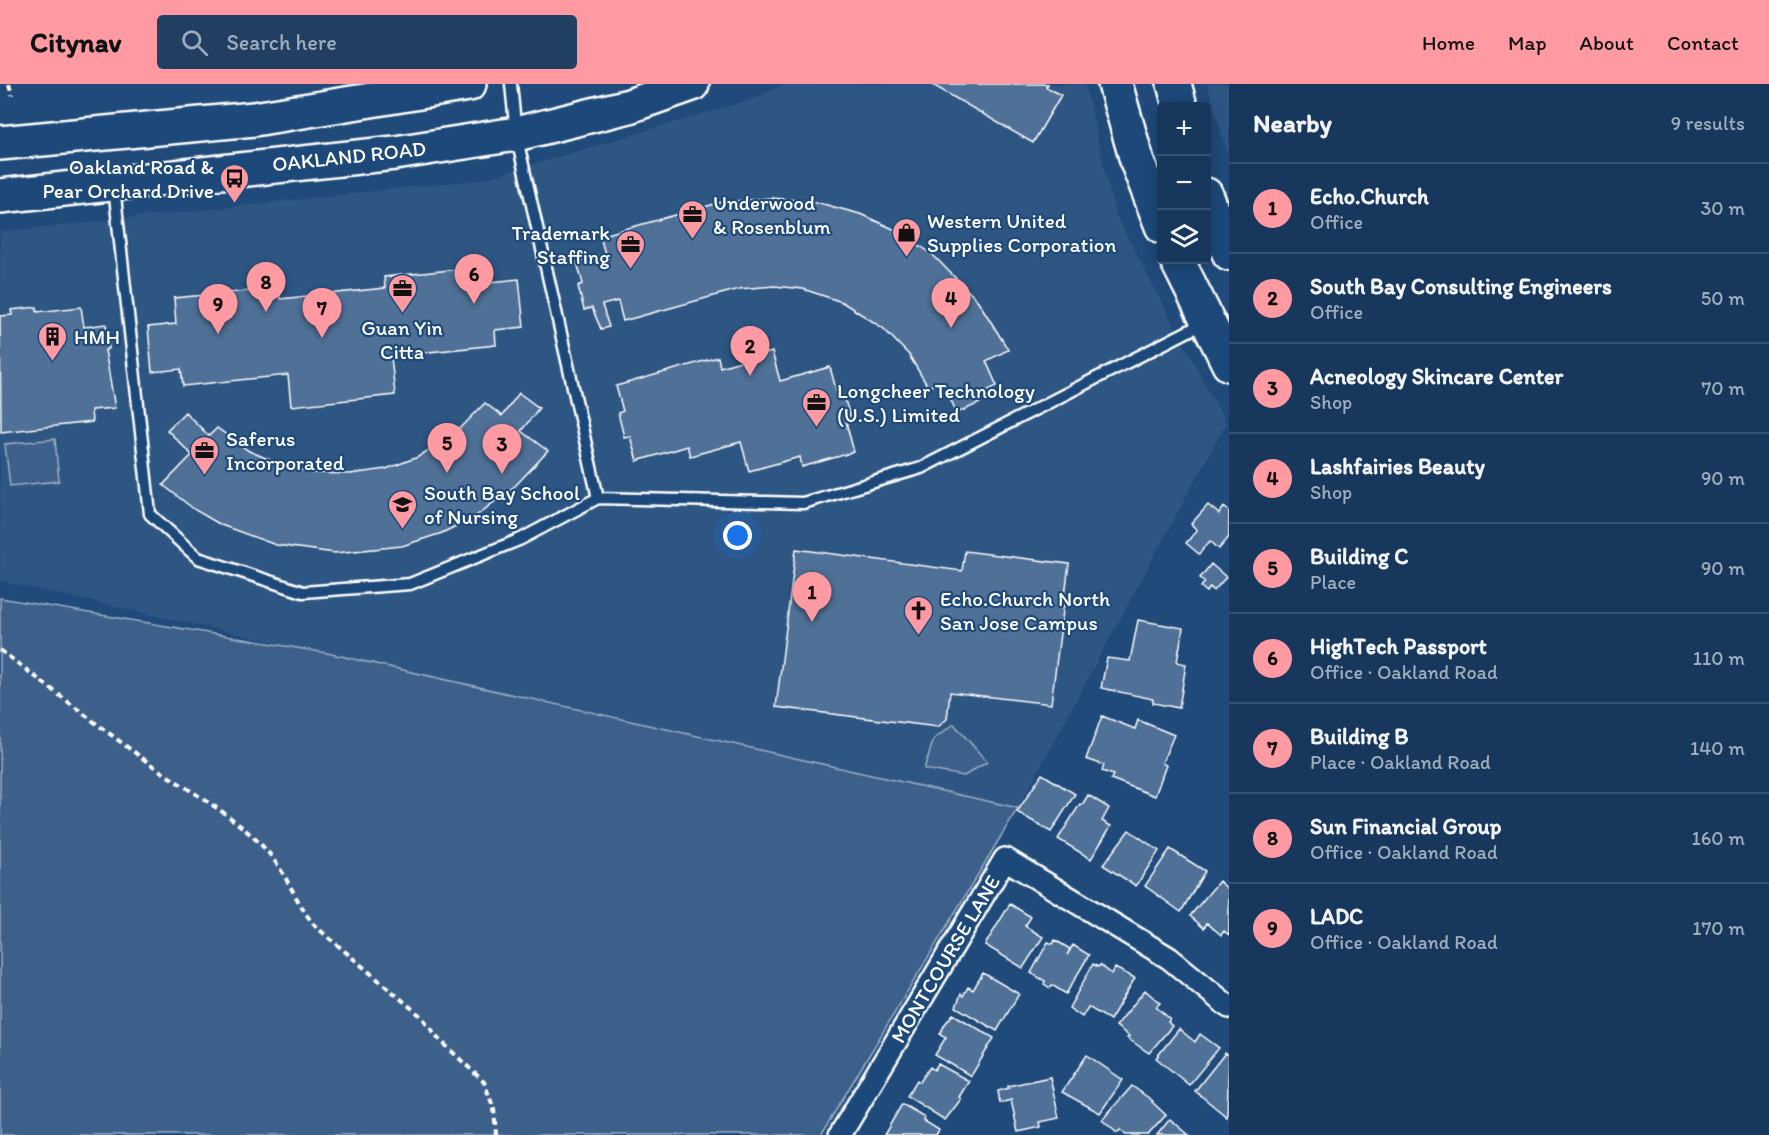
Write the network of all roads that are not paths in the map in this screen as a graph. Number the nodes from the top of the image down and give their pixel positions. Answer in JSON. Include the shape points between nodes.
{"nodes":[{"id":1,"x":469,"y":84,"type":"edge"},
{"id":2,"x":511,"y":84,"type":"edge"},
{"id":3,"x":692,"y":84,"type":"edge"},
{"id":4,"x":1114,"y":84,"type":"edge"},
{"id":5,"x":1174,"y":84,"type":"edge"},
{"id":6,"x":1179,"y":102,"type":"edge"},
{"id":7,"x":516,"y":134,"type":"junction"},
{"id":8,"x":0,"y":143,"type":"edge"},
{"id":9,"x":114,"y":182,"type":"junction"},
{"id":10,"x":0,"y":196,"type":"edge"},
{"id":11,"x":1211,"y":208,"type":"edge"},
{"id":12,"x":1157,"y":215,"type":"edge"},
{"id":13,"x":1229,"y":253,"type":"edge"},
{"id":14,"x":1179,"y":264,"type":"edge"},
{"id":15,"x":1206,"y":322,"type":"junction"},
{"id":16,"x":1229,"y":364,"type":"edge"},
{"id":17,"x":598,"y":498,"type":"junction"},
{"id":18,"x":1229,"y":1007,"type":"edge"},
{"id":19,"x":840,"y":1135,"type":"edge"}],
"edges":[{"from":1,"to":8,"type":"main road","via":[[254,118]]},
{"from":2,"to":7,"type":"lane"},
{"from":3,"to":7,"type":"main road","name":"OAKLAND ROAD","via":[[629,106]]},
{"from":4,"to":12,"type":"main road"},
{"from":5,"to":6,"type":"main road"},
{"from":7,"to":9,"type":"main road","name":"OAKLAND ROAD","via":[[395,153]]},
{"from":7,"to":17,"type":"lane"},
{"from":9,"to":10,"type":"main road","name":"OAKLAND ROAD"},
{"from":9,"to":17,"type":"lane","via":[[150,514],[198,558],[303,592],[410,584],[520,539]]},
{"from":11,"to":13,"type":"main road"},
{"from":14,"to":15,"type":"main road"},
{"from":15,"to":16,"type":"main road"},
{"from":15,"to":17,"type":"lane","via":[[921,468],[803,502]]},
{"from":18,"to":19,"type":"street","name":"MONTCOURSE LANE","via":[[1169,958],[1005,859]]}]}
